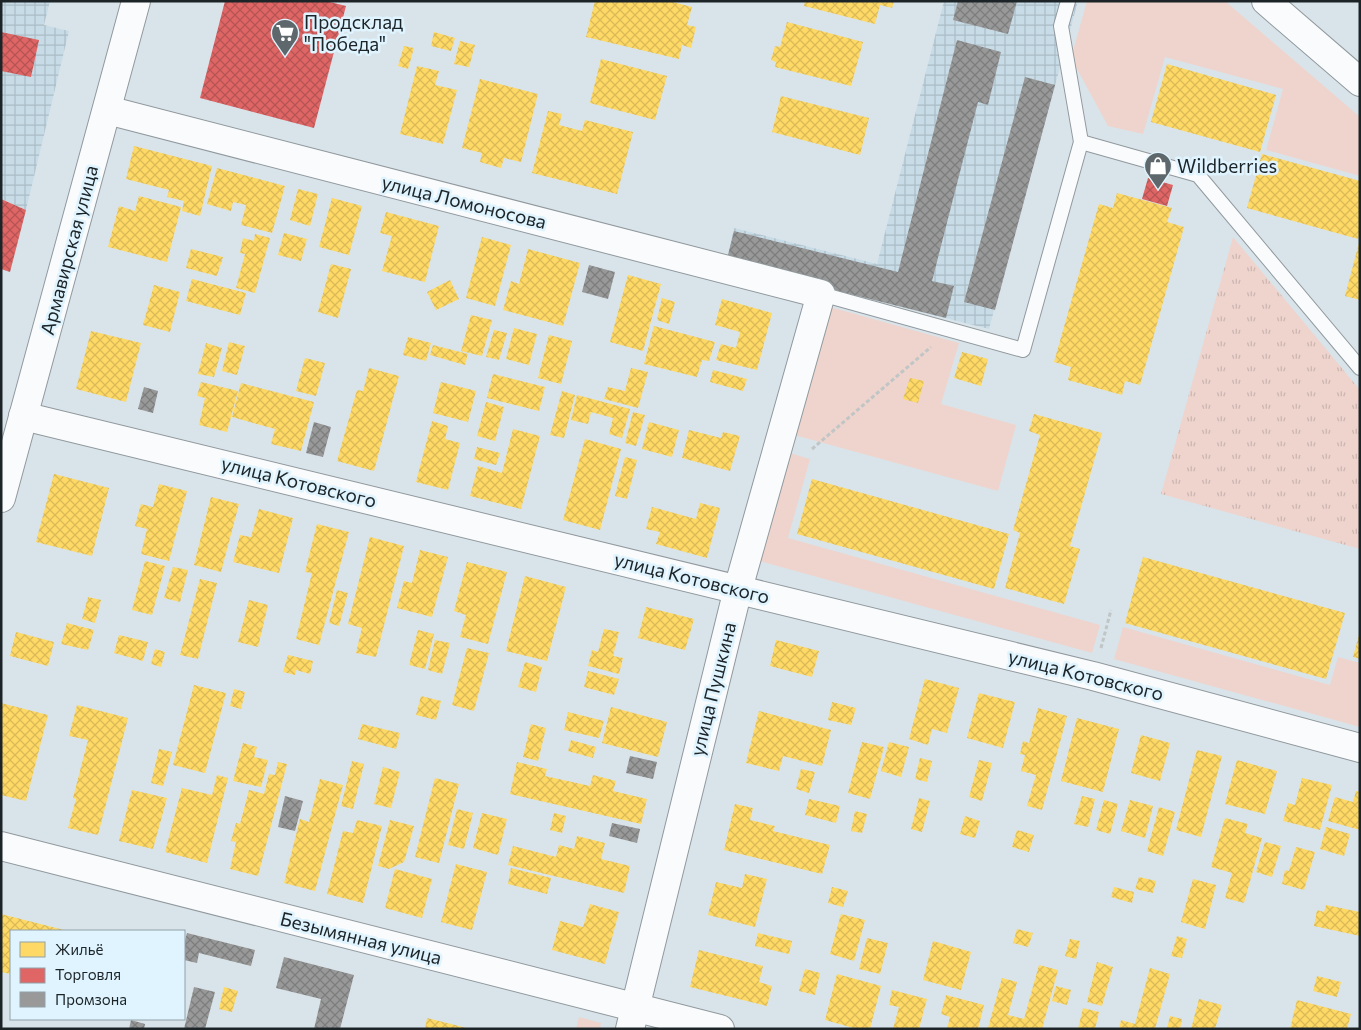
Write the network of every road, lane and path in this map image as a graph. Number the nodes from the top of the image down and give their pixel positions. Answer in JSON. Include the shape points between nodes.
{"nodes":[{"id":1,"x":136,"y":1,"type":"edge"},
{"id":2,"x":1068,"y":1,"type":"edge"},
{"id":3,"x":1266,"y":1,"type":"edge"},
{"id":4,"x":1360,"y":82,"type":"edge"},
{"id":5,"x":107,"y":110,"type":"junction"},
{"id":6,"x":1081,"y":142,"type":"junction"},
{"id":7,"x":820,"y":294,"type":"junction"},
{"id":8,"x":950,"y":330,"type":"junction"},
{"id":9,"x":1360,"y":368,"type":"edge"},
{"id":10,"x":23,"y":416,"type":"junction"},
{"id":11,"x":812,"y":449,"type":"dead end"},
{"id":12,"x":1,"y":498,"type":"edge"},
{"id":13,"x":738,"y":589,"type":"junction"},
{"id":14,"x":1111,"y":610,"type":"dead end"},
{"id":15,"x":1093,"y":676,"type":"junction"},
{"id":16,"x":1360,"y":748,"type":"edge"},
{"id":17,"x":1,"y":846,"type":"edge"},
{"id":18,"x":633,"y":1018,"type":"edge"},
{"id":19,"x":720,"y":1029,"type":"edge"}],
"edges":[{"from":1,"to":5,"type":"street","name":"Армавирская улица"},
{"from":2,"to":6,"type":"lane","via":[[1061,26]]},
{"from":3,"to":4,"type":"street"},
{"from":5,"to":7,"type":"street","name":"улица Ломоносова"},
{"from":5,"to":10,"type":"street","name":"Армавирская улица"},
{"from":6,"to":8,"type":"lane","via":[[1023,350]]},
{"from":6,"to":9,"type":"lane","via":[[1198,175]]},
{"from":7,"to":8,"type":"lane"},
{"from":7,"to":13,"type":"street","name":"улица Пушкина"},
{"from":8,"to":11,"type":"path"},
{"from":10,"to":12,"type":"street","name":"Армавирская улица"},
{"from":10,"to":13,"type":"street","name":"улица Котовского"},
{"from":13,"to":15,"type":"street","name":"улица Котовского"},
{"from":13,"to":18,"type":"street","name":"улица Пушкина"},
{"from":14,"to":15,"type":"path"},
{"from":15,"to":16,"type":"street","name":"улица Котовского"},
{"from":17,"to":18,"type":"street","name":"Безымянная улица"},
{"from":18,"to":19,"type":"street","name":"Безымянная улица"}]}
